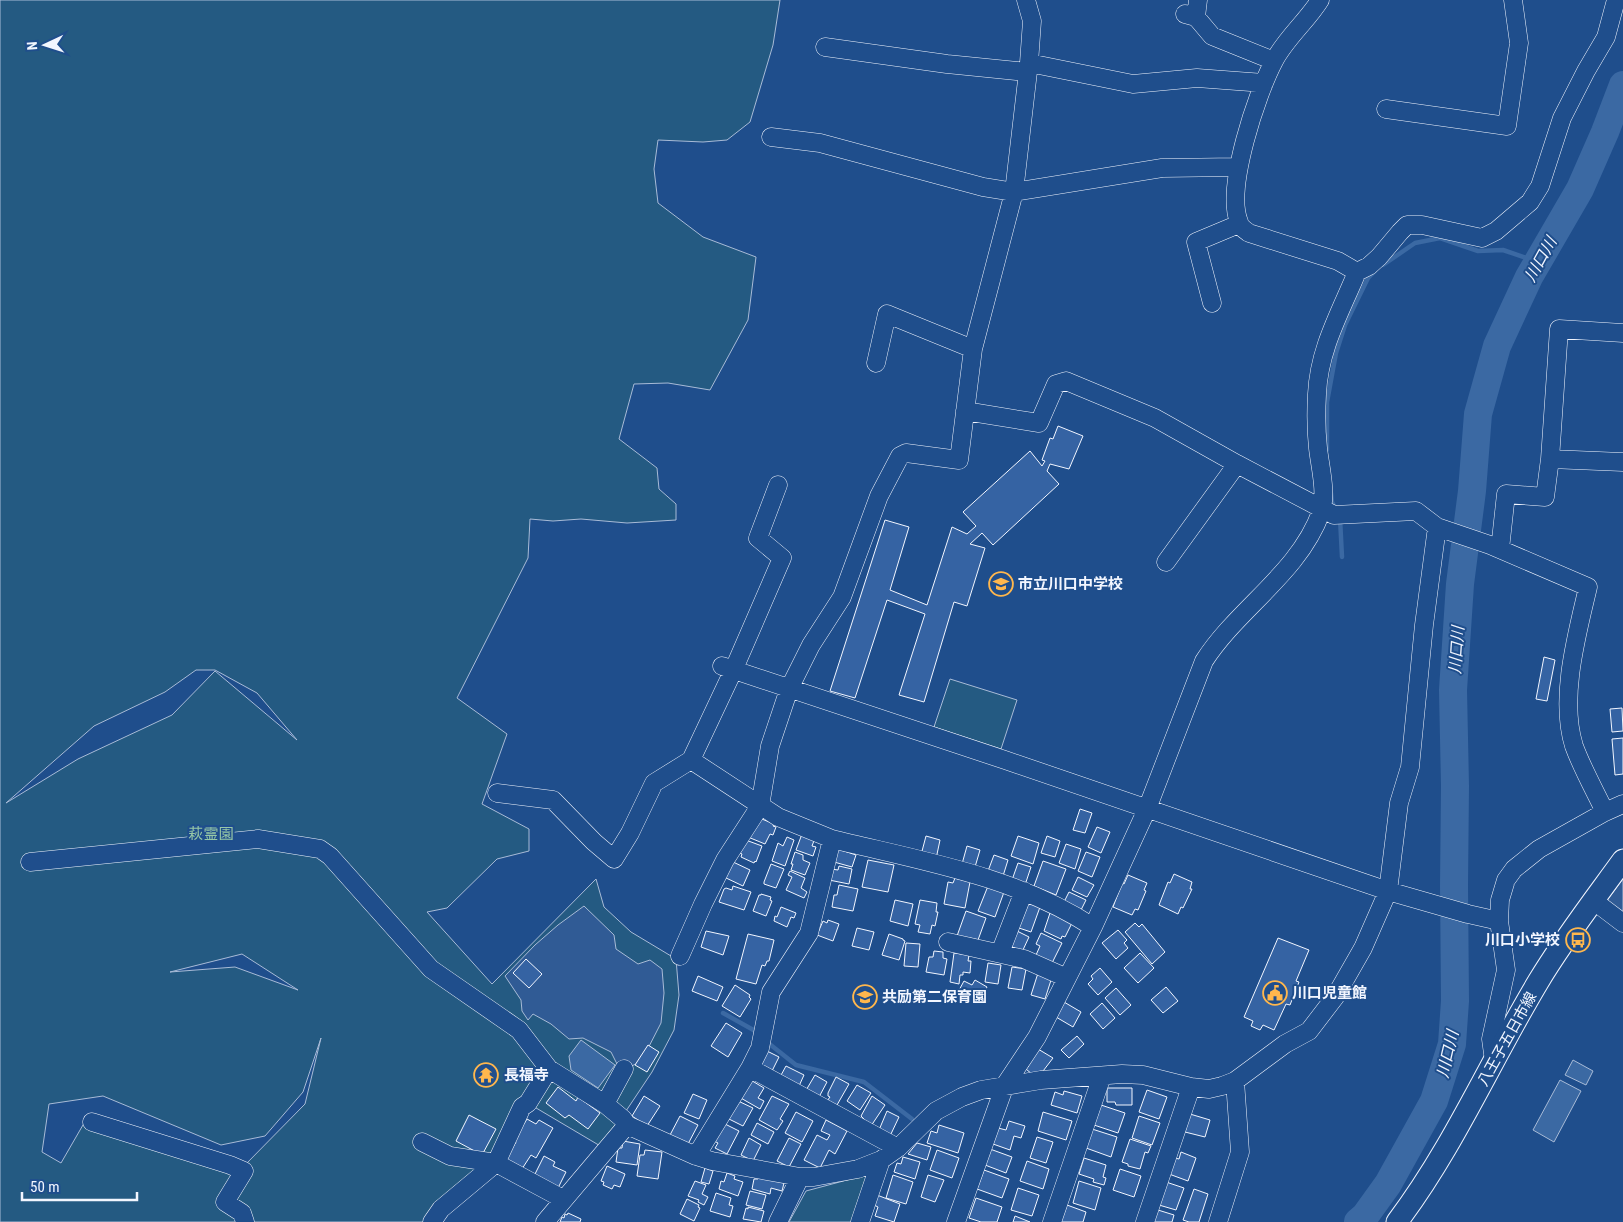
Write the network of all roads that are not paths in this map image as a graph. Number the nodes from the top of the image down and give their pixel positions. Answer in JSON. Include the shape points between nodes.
{"nodes":[{"id":1,"x":1026,"y":0,"type":"edge"},
{"id":2,"x":1320,"y":0,"type":"edge"},
{"id":3,"x":1514,"y":0,"type":"edge"},
{"id":4,"x":1616,"y":0,"type":"edge"},
{"id":5,"x":1193,"y":10,"type":"edge"},
{"id":6,"x":825,"y":47,"type":"dead end"},
{"id":7,"x":1274,"y":61,"type":"junction"},
{"id":8,"x":1028,"y":67,"type":"junction"},
{"id":9,"x":1264,"y":83,"type":"junction"},
{"id":10,"x":1386,"y":109,"type":"dead end"},
{"id":11,"x":771,"y":137,"type":"dead end"},
{"id":12,"x":1238,"y":167,"type":"junction"},
{"id":13,"x":1014,"y":192,"type":"junction"},
{"id":14,"x":1239,"y":224,"type":"junction"},
{"id":15,"x":1357,"y":272,"type":"junction"},
{"id":16,"x":1212,"y":303,"type":"dead end"},
{"id":17,"x":1623,"y":333,"type":"edge"},
{"id":18,"x":973,"y":349,"type":"junction"},
{"id":19,"x":876,"y":363,"type":"dead end"},
{"id":20,"x":965,"y":411,"type":"junction"},
{"id":21,"x":1550,"y":459,"type":"junction"},
{"id":22,"x":1623,"y":462,"type":"edge"},
{"id":23,"x":1237,"y":464,"type":"junction"},
{"id":24,"x":778,"y":486,"type":"dead end"},
{"id":25,"x":1334,"y":513,"type":"junction"},
{"id":26,"x":1440,"y":528,"type":"junction"},
{"id":27,"x":1495,"y":547,"type":"junction"},
{"id":28,"x":1166,"y":562,"type":"dead end"},
{"id":29,"x":727,"y":669,"type":"junction"},
{"id":30,"x":789,"y":689,"type":"junction"},
{"id":31,"x":691,"y":760,"type":"junction"},
{"id":32,"x":497,"y":793,"type":"dead end"},
{"id":33,"x":1623,"y":804,"type":"edge"},
{"id":34,"x":760,"y":806,"type":"junction"},
{"id":35,"x":1147,"y":809,"type":"junction"},
{"id":36,"x":1605,"y":812,"type":"junction"},
{"id":37,"x":832,"y":838,"type":"junction"},
{"id":38,"x":1623,"y":860,"type":"edge"},
{"id":39,"x":30,"y":862,"type":"dead end"},
{"id":40,"x":1024,"y":891,"type":"junction"},
{"id":41,"x":1388,"y":891,"type":"junction"},
{"id":42,"x":1594,"y":901,"type":"junction"},
{"id":43,"x":1499,"y":921,"type":"junction"},
{"id":44,"x":1623,"y":923,"type":"edge"},
{"id":45,"x":1093,"y":927,"type":"junction"},
{"id":46,"x":948,"y":942,"type":"dead end"},
{"id":47,"x":1000,"y":953,"type":"junction"},
{"id":48,"x":680,"y":956,"type":"dead end"},
{"id":49,"x":1067,"y":978,"type":"junction"},
{"id":50,"x":1494,"y":1061,"type":"junction"},
{"id":51,"x":750,"y":1068,"type":"junction"},
{"id":52,"x":549,"y":1069,"type":"junction"},
{"id":53,"x":624,"y":1069,"type":"dead end"},
{"id":54,"x":1102,"y":1076,"type":"junction"},
{"id":55,"x":1235,"y":1081,"type":"junction"},
{"id":56,"x":1004,"y":1086,"type":"junction"},
{"id":57,"x":1191,"y":1087,"type":"junction"},
{"id":58,"x":605,"y":1104,"type":"junction"},
{"id":59,"x":92,"y":1122,"type":"dead end"},
{"id":60,"x":627,"y":1125,"type":"junction"},
{"id":61,"x":422,"y":1142,"type":"dead end"},
{"id":62,"x":898,"y":1148,"type":"junction"},
{"id":63,"x":696,"y":1156,"type":"junction"},
{"id":64,"x":881,"y":1160,"type":"junction"},
{"id":65,"x":496,"y":1163,"type":"junction"},
{"id":66,"x":800,"y":1178,"type":"junction"},
{"id":67,"x":563,"y":1199,"type":"junction"},
{"id":68,"x":245,"y":1222,"type":"edge"},
{"id":69,"x":432,"y":1222,"type":"edge"},
{"id":70,"x":545,"y":1222,"type":"edge"},
{"id":71,"x":778,"y":1222,"type":"edge"},
{"id":72,"x":860,"y":1222,"type":"edge"},
{"id":73,"x":956,"y":1222,"type":"edge"},
{"id":74,"x":1052,"y":1222,"type":"edge"},
{"id":75,"x":1145,"y":1222,"type":"edge"},
{"id":76,"x":1218,"y":1222,"type":"edge"},
{"id":77,"x":1397,"y":1222,"type":"edge"}],
"edges":[{"from":1,"to":8,"type":"street","via":[[1032,21]]},
{"from":2,"to":7,"type":"street"},
{"from":3,"to":10,"type":"street","via":[[1519,43],[1507,126]]},
{"from":4,"to":15,"type":"street","via":[[1606,37],[1562,118],[1540,186],[1530,202],[1496,231],[1482,238],[1422,225],[1407,225],[1379,257]]},
{"from":5,"to":7,"type":"street","via":[[1212,36]]},
{"from":6,"to":8,"type":"street","via":[[947,64]]},
{"from":7,"to":9,"type":"street"},
{"from":8,"to":9,"type":"street","via":[[1133,84],[1197,78]]},
{"from":8,"to":13,"type":"street"},
{"from":9,"to":12,"type":"street"},
{"from":11,"to":13,"type":"street","via":[[820,143],[983,187]]},
{"from":12,"to":13,"type":"street","via":[[1162,168]]},
{"from":12,"to":14,"type":"street","via":[[1235,199]]},
{"from":13,"to":18,"type":"street"},
{"from":14,"to":15,"type":"street","via":[[1249,233],[1338,261]]},
{"from":14,"to":16,"type":"street","via":[[1196,242]]},
{"from":15,"to":25,"type":"street","via":[[1327,339],[1317,393],[1317,445],[1322,489]]},
{"from":17,"to":21,"type":"street","via":[[1559,328]]},
{"from":18,"to":19,"type":"street","via":[[887,314]]},
{"from":18,"to":20,"type":"street"},
{"from":20,"to":23,"type":"street","via":[[1039,423],[1056,384],[1066,381],[1155,418]]},
{"from":20,"to":30,"type":"street","via":[[959,460],[906,453],[900,456],[879,496],[842,597],[811,645]]},
{"from":21,"to":22,"type":"street"},
{"from":21,"to":27,"type":"street","via":[[1545,497],[1506,494]]},
{"from":23,"to":25,"type":"street"},
{"from":23,"to":28,"type":"street"},
{"from":24,"to":29,"type":"street","via":[[758,538],[782,558]]},
{"from":25,"to":26,"type":"street","via":[[1416,511]]},
{"from":25,"to":35,"type":"street","via":[[1314,528],[1297,555],[1204,661]]},
{"from":26,"to":27,"type":"street"},
{"from":26,"to":41,"type":"street","via":[[1424,625],[1410,767],[1398,803]]},
{"from":27,"to":36,"type":"street","via":[[1588,587],[1572,654],[1568,714],[1574,746]]},
{"from":29,"to":30,"type":"street"},
{"from":29,"to":31,"type":"street"},
{"from":30,"to":34,"type":"street","via":[[770,746]]},
{"from":30,"to":35,"type":"street"},
{"from":31,"to":32,"type":"street","via":[[654,783],[614,859],[553,800]]},
{"from":31,"to":34,"type":"street"},
{"from":33,"to":36,"type":"street"},
{"from":34,"to":37,"type":"street","via":[[778,817]]},
{"from":34,"to":48,"type":"street","via":[[725,860]]},
{"from":35,"to":41,"type":"street"},
{"from":35,"to":45,"type":"street"},
{"from":36,"to":43,"type":"street","via":[[1540,849],[1514,869],[1506,880],[1500,900]]},
{"from":37,"to":40,"type":"street","via":[[987,877]]},
{"from":37,"to":51,"type":"street","via":[[809,933],[771,992],[760,1048]]},
{"from":38,"to":42,"type":"main road","name":"八王子五日市線"},
{"from":39,"to":52,"type":"street","via":[[258,839],[320,849],[330,856],[431,969],[518,1030]]},
{"from":40,"to":45,"type":"street","via":[[1069,911]]},
{"from":40,"to":47,"type":"street"},
{"from":41,"to":43,"type":"street"},
{"from":41,"to":55,"type":"street","via":[[1363,948],[1335,997],[1309,1031],[1285,1044]]},
{"from":42,"to":44,"type":"street"},
{"from":42,"to":50,"type":"main road","name":"八王子五日市線","via":[[1538,982]]},
{"from":43,"to":50,"type":"street","via":[[1506,970],[1491,1038]]},
{"from":45,"to":49,"type":"street"},
{"from":46,"to":47,"type":"street"},
{"from":47,"to":49,"type":"street","via":[[1024,959]]},
{"from":49,"to":56,"type":"street","via":[[1037,1037]]},
{"from":50,"to":77,"type":"main road","name":"八王子五日市線","via":[[1446,1150]]},
{"from":51,"to":62,"type":"street"},
{"from":51,"to":63,"type":"street"},
{"from":52,"to":58,"type":"street"},
{"from":52,"to":65,"type":"street","via":[[528,1103],[522,1107]]},
{"from":53,"to":58,"type":"street"},
{"from":54,"to":56,"type":"street"},
{"from":54,"to":57,"type":"street","via":[[1143,1075]]},
{"from":54,"to":74,"type":"street"},
{"from":55,"to":57,"type":"street","via":[[1209,1089]]},
{"from":55,"to":76,"type":"street","via":[[1240,1152]]},
{"from":56,"to":62,"type":"street","via":[[981,1090],[936,1111]]},
{"from":56,"to":73,"type":"street"},
{"from":57,"to":75,"type":"street"},
{"from":58,"to":60,"type":"street"},
{"from":59,"to":68,"type":"street","via":[[244,1171],[225,1202],[242,1213]]},
{"from":60,"to":63,"type":"street"},
{"from":60,"to":67,"type":"street"},
{"from":61,"to":65,"type":"street","via":[[450,1156]]},
{"from":62,"to":64,"type":"street"},
{"from":63,"to":66,"type":"street","via":[[712,1162]]},
{"from":64,"to":66,"type":"street","via":[[858,1169]]},
{"from":64,"to":72,"type":"street"},
{"from":65,"to":67,"type":"street"},
{"from":65,"to":69,"type":"street","via":[[441,1209]]},
{"from":66,"to":71,"type":"street"},
{"from":67,"to":70,"type":"street"}]}
